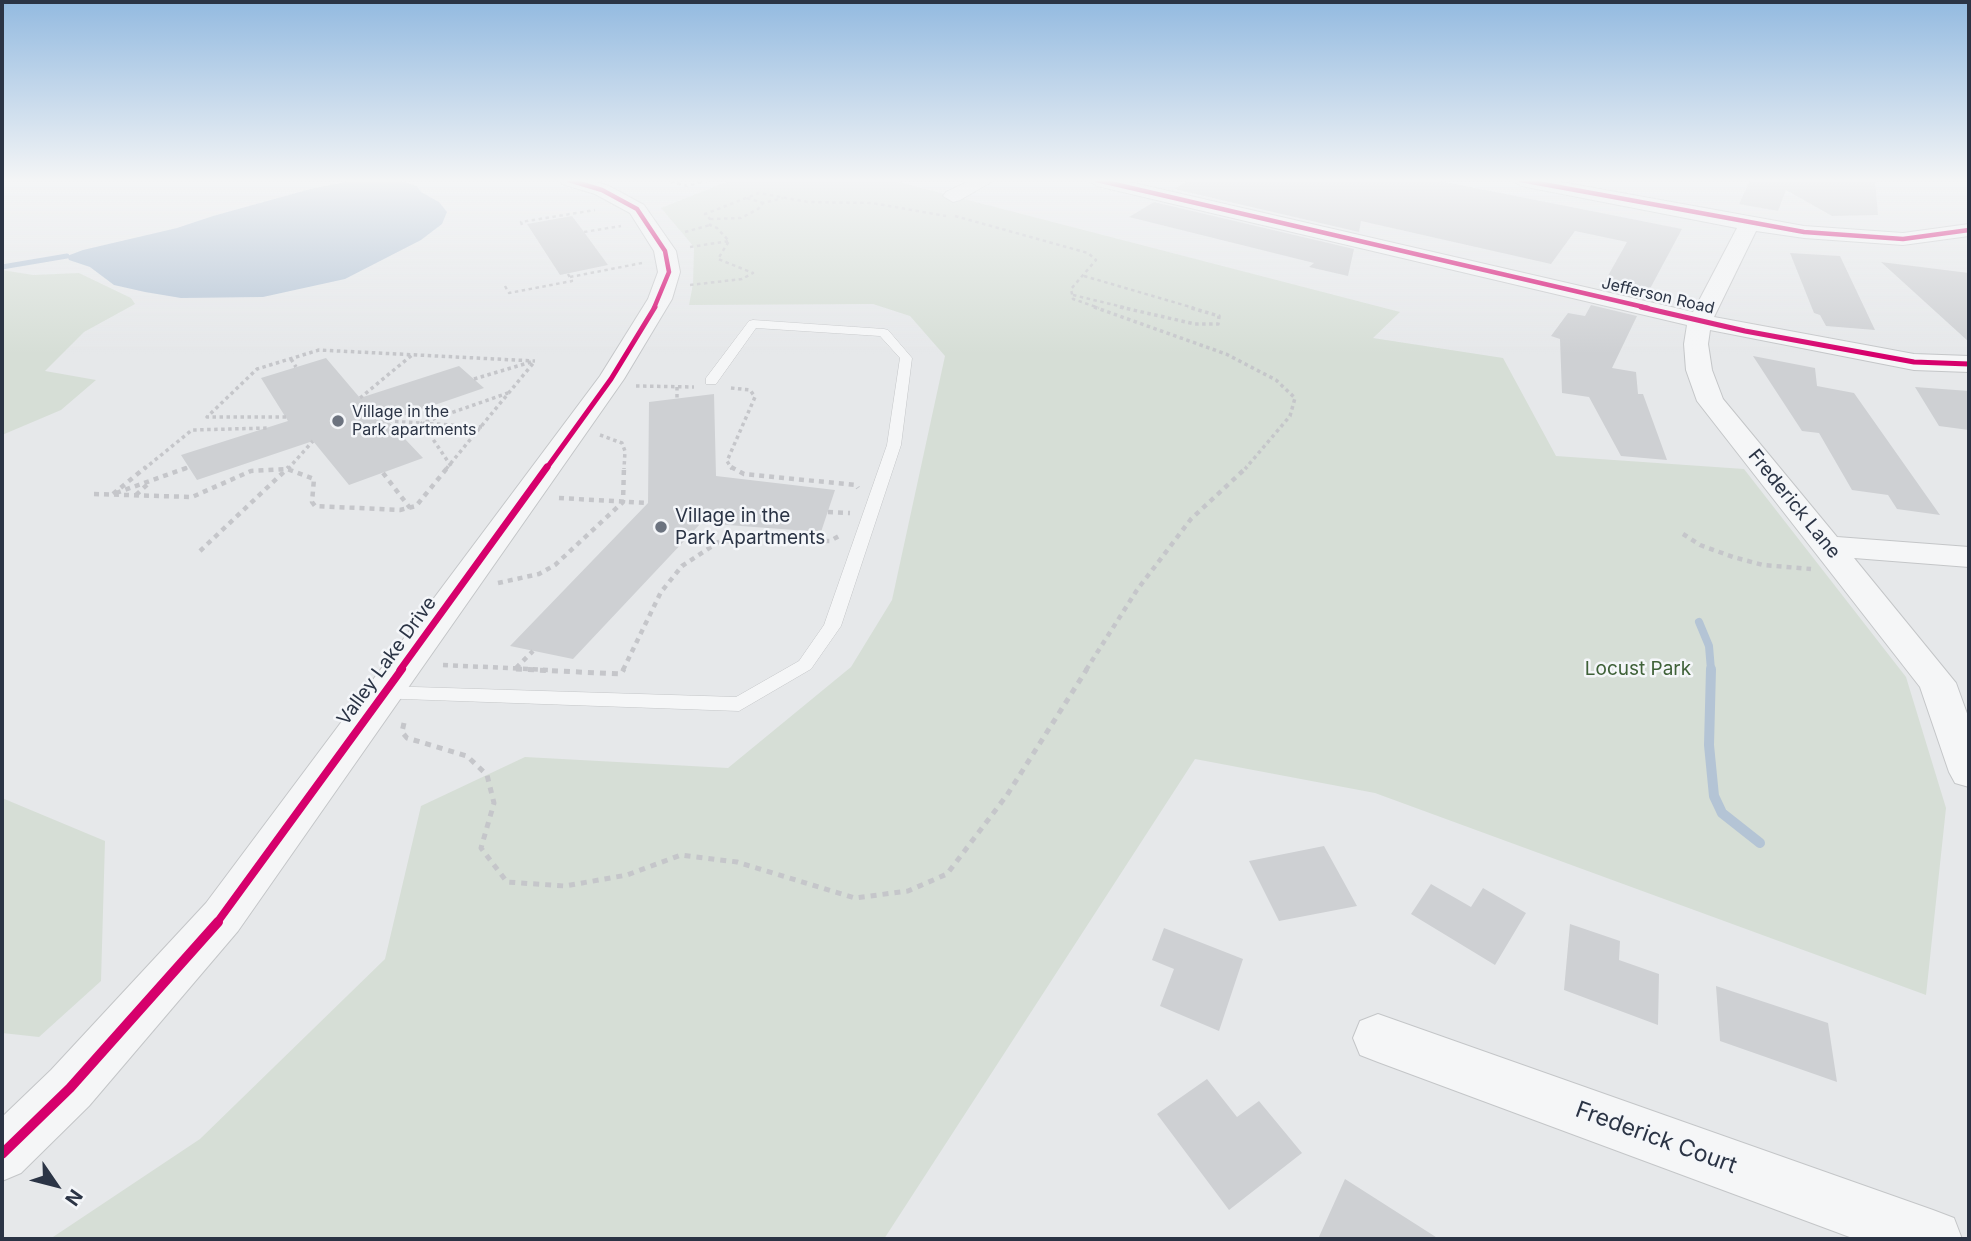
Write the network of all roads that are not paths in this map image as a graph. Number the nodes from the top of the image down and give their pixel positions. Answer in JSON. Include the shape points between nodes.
{"nodes":[{"id":1,"x":656,"y":238,"type":"edge"},
{"id":2,"x":1346,"y":238,"type":"edge"},
{"id":3,"x":1741,"y":238,"type":"edge"},
{"id":4,"x":1888,"y":238,"type":"edge"},
{"id":5,"x":1911,"y":238,"type":"edge"},
{"id":6,"x":1700,"y":320,"type":"junction"},
{"id":7,"x":1969,"y":364,"type":"edge"},
{"id":8,"x":711,"y":386,"type":"road end"},
{"id":9,"x":1969,"y":557,"type":"edge"},
{"id":10,"x":1837,"y":558,"type":"junction"},
{"id":11,"x":382,"y":693,"type":"junction"},
{"id":12,"x":1969,"y":772,"type":"edge"},
{"id":13,"x":1378,"y":1038,"type":"dead end"},
{"id":14,"x":2,"y":1154,"type":"edge"},
{"id":15,"x":1933,"y":1239,"type":"edge"}],
"edges":[{"from":1,"to":11,"type":"street","name":"Valley Lake Drive","via":[[665,251],[669,272],[660,299],[611,379]]},
{"from":2,"to":6,"type":"street","name":"Jefferson Road"},
{"from":3,"to":6,"type":"street","name":"Frederick Lane"},
{"from":4,"to":5,"type":"street"},
{"from":6,"to":7,"type":"street","name":"Jefferson Road","via":[[1827,348],[1914,362]]},
{"from":6,"to":10,"type":"street","name":"Frederick Lane","via":[[1696,344],[1699,370],[1710,401]]},
{"from":8,"to":11,"type":"lane","via":[[753,324],[884,333],[906,358],[894,445],[832,626],[805,665],[739,704]]},
{"from":9,"to":10,"type":"street"},
{"from":10,"to":12,"type":"street","name":"Frederick Lane","via":[[1937,683]]},
{"from":11,"to":14,"type":"street","name":"Valley Lake Drive","via":[[222,917],[70,1088]]},
{"from":13,"to":15,"type":"street","name":"Frederick Court"}]}
